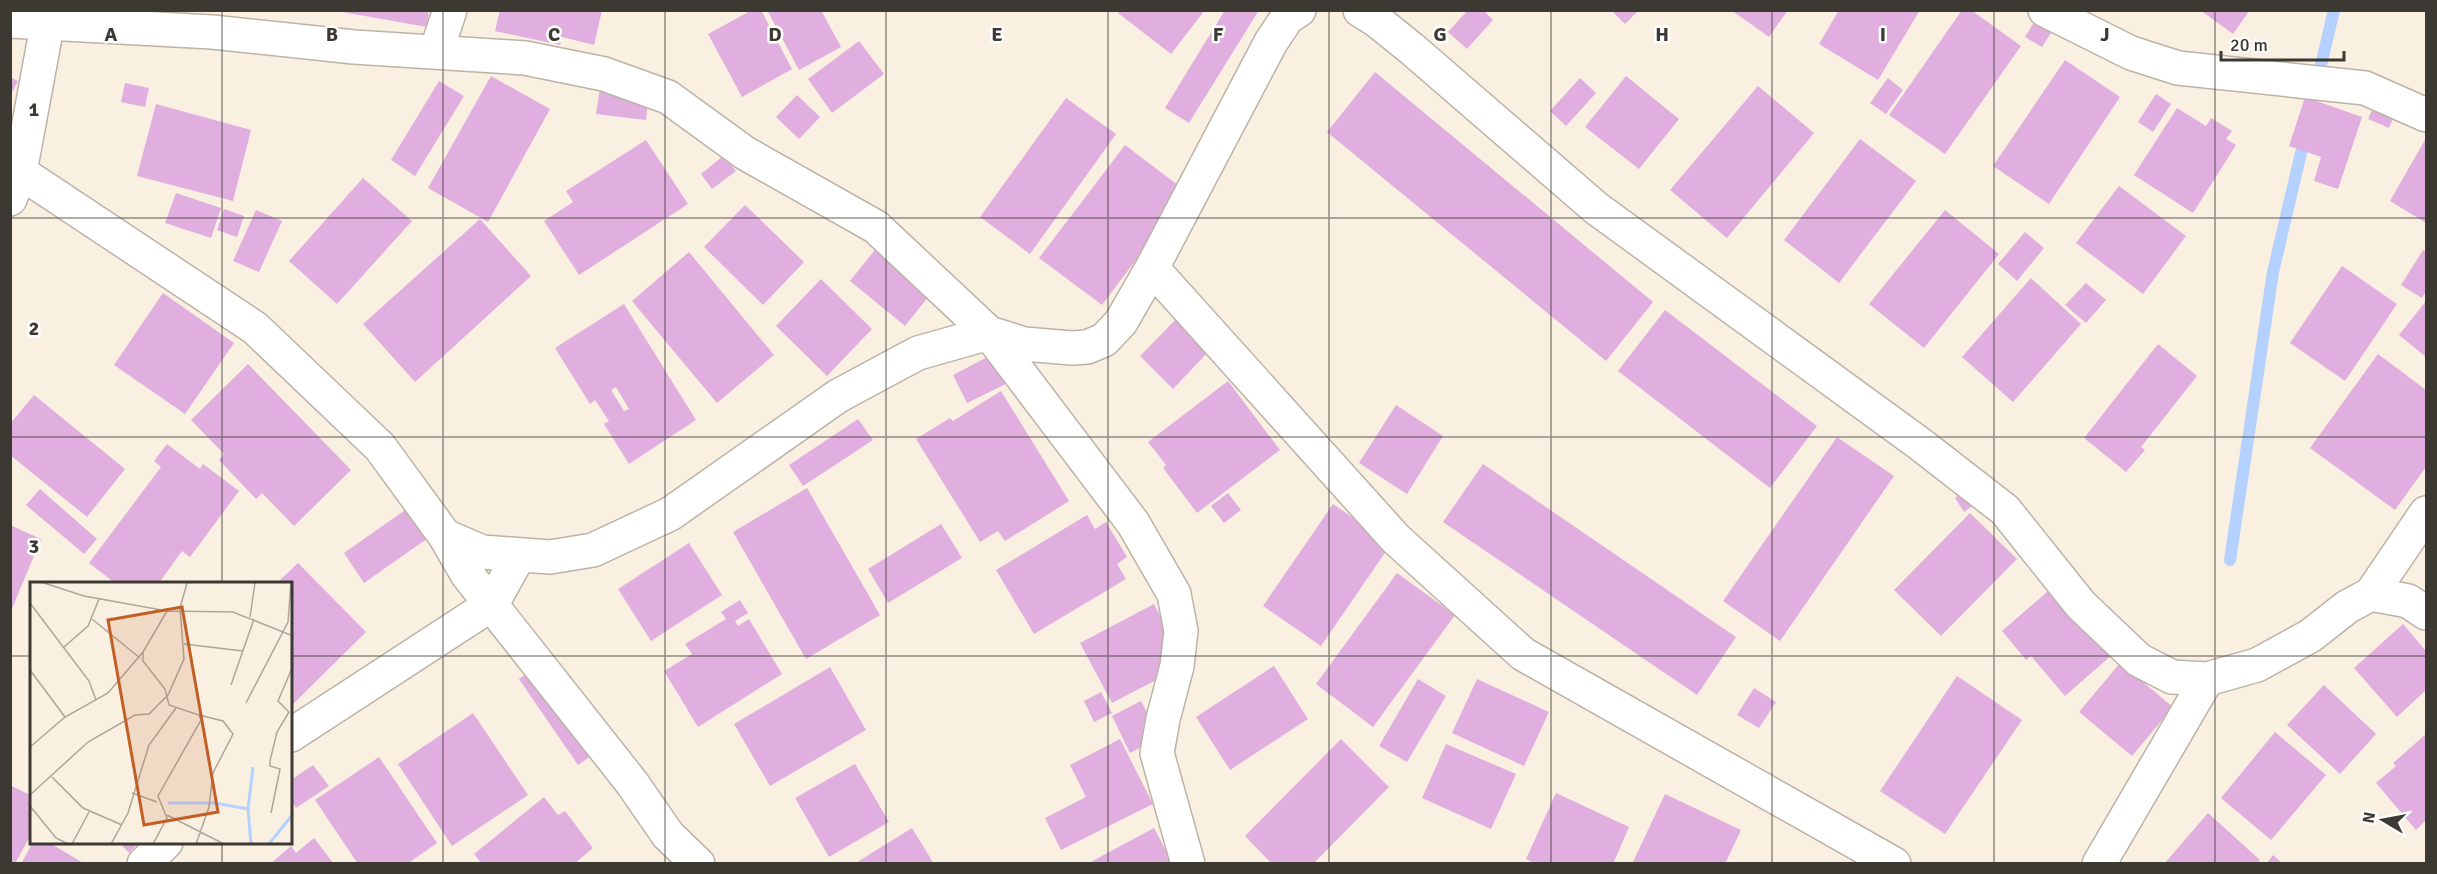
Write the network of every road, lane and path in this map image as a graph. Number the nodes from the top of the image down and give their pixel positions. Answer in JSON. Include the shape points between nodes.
{"nodes":[{"id":1,"x":450,"y":10,"type":"edge"},
{"id":2,"x":1360,"y":10,"type":"edge"},
{"id":3,"x":2045,"y":10,"type":"edge"},
{"id":4,"x":1291,"y":13,"type":"edge"},
{"id":5,"x":49,"y":17,"type":"edge"},
{"id":6,"x":10,"y":21,"type":"edge"},
{"id":7,"x":436,"y":52,"type":"junction"},
{"id":8,"x":2427,"y":115,"type":"edge"},
{"id":9,"x":15,"y":186,"type":"edge"},
{"id":10,"x":1152,"y":268,"type":"junction"},
{"id":11,"x":990,"y":333,"type":"junction"},
{"id":12,"x":2427,"y":513,"type":"edge"},
{"id":13,"x":445,"y":536,"type":"junction"},
{"id":14,"x":519,"y":555,"type":"junction"},
{"id":15,"x":2371,"y":594,"type":"junction"},
{"id":16,"x":492,"y":604,"type":"junction"},
{"id":17,"x":2427,"y":613,"type":"edge"},
{"id":18,"x":2206,"y":679,"type":"junction"},
{"id":19,"x":292,"y":734,"type":"edge"},
{"id":20,"x":165,"y":844,"type":"edge"},
{"id":21,"x":144,"y":864,"type":"edge"},
{"id":22,"x":698,"y":864,"type":"edge"},
{"id":23,"x":1188,"y":864,"type":"edge"},
{"id":24,"x":1894,"y":864,"type":"edge"},
{"id":25,"x":2099,"y":864,"type":"edge"}],
"edges":[{"from":1,"to":7,"type":"street"},
{"from":2,"to":18,"type":"street","via":[[1412,49],[1596,208],[2005,510],[2081,604],[2139,660],[2172,676]]},
{"from":3,"to":8,"type":"street","via":[[2131,53],[2178,68],[2365,88]]},
{"from":4,"to":10,"type":"street","via":[[1271,42]]},
{"from":5,"to":6,"type":"street"},
{"from":5,"to":7,"type":"street"},
{"from":5,"to":9,"type":"street"},
{"from":7,"to":11,"type":"street","via":[[536,61],[604,74],[668,97],[745,153],[876,227]]},
{"from":9,"to":13,"type":"street","via":[[255,328],[380,447]]},
{"from":10,"to":11,"type":"street","via":[[1121,322],[1104,340],[1087,347],[1024,344]]},
{"from":10,"to":24,"type":"street","via":[[1396,539],[1523,654]]},
{"from":11,"to":14,"type":"street","via":[[918,353],[838,396],[670,514],[593,550],[550,557]]},
{"from":11,"to":23,"type":"street","via":[[1133,523],[1174,594],[1181,631],[1157,753]]},
{"from":12,"to":15,"type":"street"},
{"from":13,"to":14,"type":"street","via":[[482,552]]},
{"from":13,"to":16,"type":"street","via":[[467,574]]},
{"from":14,"to":16,"type":"street"},
{"from":15,"to":17,"type":"street","via":[[2408,601]]},
{"from":15,"to":18,"type":"street","via":[[2310,636],[2258,665]]},
{"from":16,"to":19,"type":"street"},
{"from":16,"to":22,"type":"street","via":[[668,835]]},
{"from":18,"to":25,"type":"street"},
{"from":20,"to":21,"type":"street"}]}
